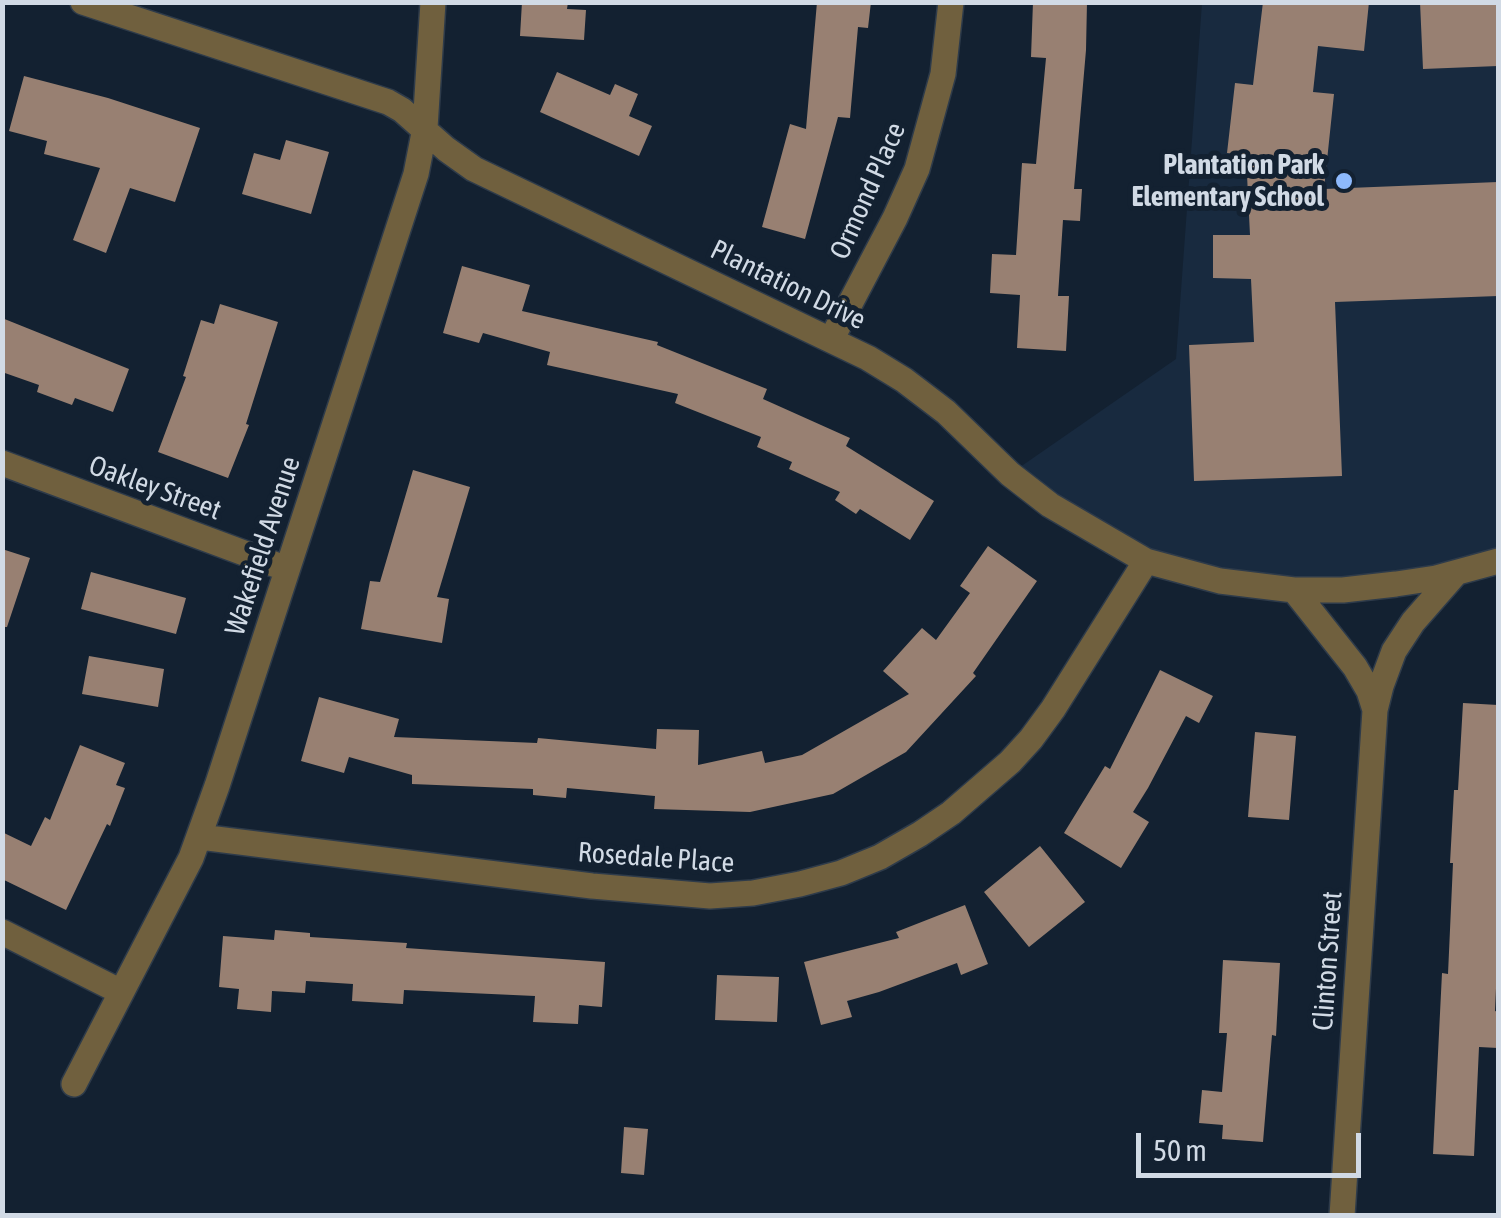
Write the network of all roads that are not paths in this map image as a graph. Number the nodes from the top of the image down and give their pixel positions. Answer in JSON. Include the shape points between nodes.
{"nodes":[{"id":1,"x":83,"y":2,"type":"edge"},
{"id":2,"x":433,"y":2,"type":"edge"},
{"id":3,"x":951,"y":2,"type":"edge"},
{"id":4,"x":425,"y":128,"type":"junction"},
{"id":5,"x":832,"y":338,"type":"junction"},
{"id":6,"x":2,"y":464,"type":"edge"},
{"id":7,"x":1146,"y":561,"type":"junction"},
{"id":8,"x":1498,"y":561,"type":"edge"},
{"id":9,"x":287,"y":570,"type":"junction"},
{"id":10,"x":1454,"y":574,"type":"junction"},
{"id":11,"x":1294,"y":590,"type":"junction"},
{"id":12,"x":1375,"y":710,"type":"junction"},
{"id":13,"x":200,"y":837,"type":"junction"},
{"id":14,"x":2,"y":932,"type":"edge"},
{"id":15,"x":121,"y":992,"type":"junction"},
{"id":16,"x":74,"y":1084,"type":"dead end"},
{"id":17,"x":1342,"y":1216,"type":"edge"}],
"edges":[{"from":1,"to":4,"type":"street","name":"Plantation Drive","via":[[375,97]]},
{"from":2,"to":4,"type":"street","name":"Wakefield Avenue"},
{"from":3,"to":5,"type":"street","name":"Ormond Place","via":[[943,74],[917,169]]},
{"from":4,"to":5,"type":"street","name":"Plantation Drive","via":[[474,169]]},
{"from":4,"to":9,"type":"street","name":"Wakefield Avenue"},
{"from":5,"to":7,"type":"street","name":"Plantation Drive","via":[[918,390],[1050,505]]},
{"from":6,"to":9,"type":"street","name":"Oakley Street"},
{"from":7,"to":11,"type":"street","name":"Plantation Drive","via":[[1220,582]]},
{"from":7,"to":13,"type":"street","name":"Rosedale Place","via":[[1032,740],[952,813],[842,873],[710,896]]},
{"from":8,"to":10,"type":"street","name":"Plantation Drive"},
{"from":9,"to":13,"type":"street","name":"Wakefield Avenue"},
{"from":10,"to":11,"type":"street","name":"Plantation Drive"},
{"from":10,"to":12,"type":"street","name":"Clinton Street","via":[[1394,651]]},
{"from":11,"to":12,"type":"street","name":"Clinton Street","via":[[1355,667]]},
{"from":12,"to":17,"type":"street","name":"Clinton Street"},
{"from":13,"to":15,"type":"street","name":"Wakefield Avenue"},
{"from":14,"to":15,"type":"street"},
{"from":15,"to":16,"type":"street","name":"Wakefield Avenue"}]}
